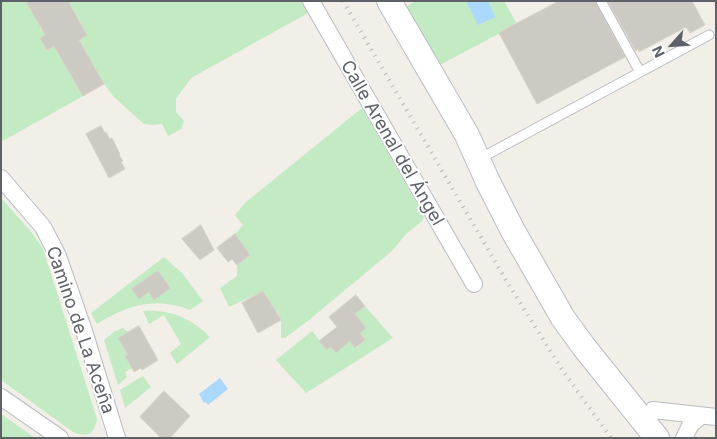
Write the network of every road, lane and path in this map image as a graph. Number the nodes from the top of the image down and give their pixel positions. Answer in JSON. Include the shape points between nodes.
{"nodes":[{"id":1,"x":311,"y":1,"type":"edge"},
{"id":2,"x":389,"y":1,"type":"edge"},
{"id":3,"x":601,"y":1,"type":"edge"},
{"id":4,"x":709,"y":35,"type":"dead end"},
{"id":5,"x":640,"y":72,"type":"junction"},
{"id":6,"x":478,"y":159,"type":"junction"},
{"id":7,"x":1,"y":178,"type":"edge"},
{"id":8,"x":474,"y":284,"type":"dead end"},
{"id":9,"x":584,"y":347,"type":"junction"},
{"id":10,"x":1,"y":398,"type":"edge"},
{"id":11,"x":653,"y":410,"type":"junction"},
{"id":12,"x":709,"y":417,"type":"edge"},
{"id":13,"x":111,"y":433,"type":"edge"},
{"id":14,"x":60,"y":438,"type":"edge"},
{"id":15,"x":657,"y":438,"type":"edge"},
{"id":16,"x":667,"y":438,"type":"edge"},
{"id":17,"x":675,"y":438,"type":"edge"},
{"id":18,"x":684,"y":438,"type":"edge"}],
"edges":[{"from":1,"to":8,"type":"street","name":"Calle Arenal del Ángel"},
{"from":2,"to":6,"type":"street"},
{"from":3,"to":5,"type":"lane"},
{"from":4,"to":5,"type":"lane"},
{"from":5,"to":6,"type":"lane"},
{"from":6,"to":9,"type":"street","via":[[534,269]]},
{"from":6,"to":11,"type":"street","via":[[494,177],[563,296],[591,336]]},
{"from":7,"to":13,"type":"street","name":"Camino de La Aceña","via":[[42,227],[58,256]]},
{"from":9,"to":15,"type":"street"},
{"from":9,"to":16,"type":"street","via":[[599,357]]},
{"from":10,"to":14,"type":"street"},
{"from":11,"to":12,"type":"street"},
{"from":11,"to":17,"type":"street"},
{"from":12,"to":18,"type":"street","via":[[691,424]]}]}
